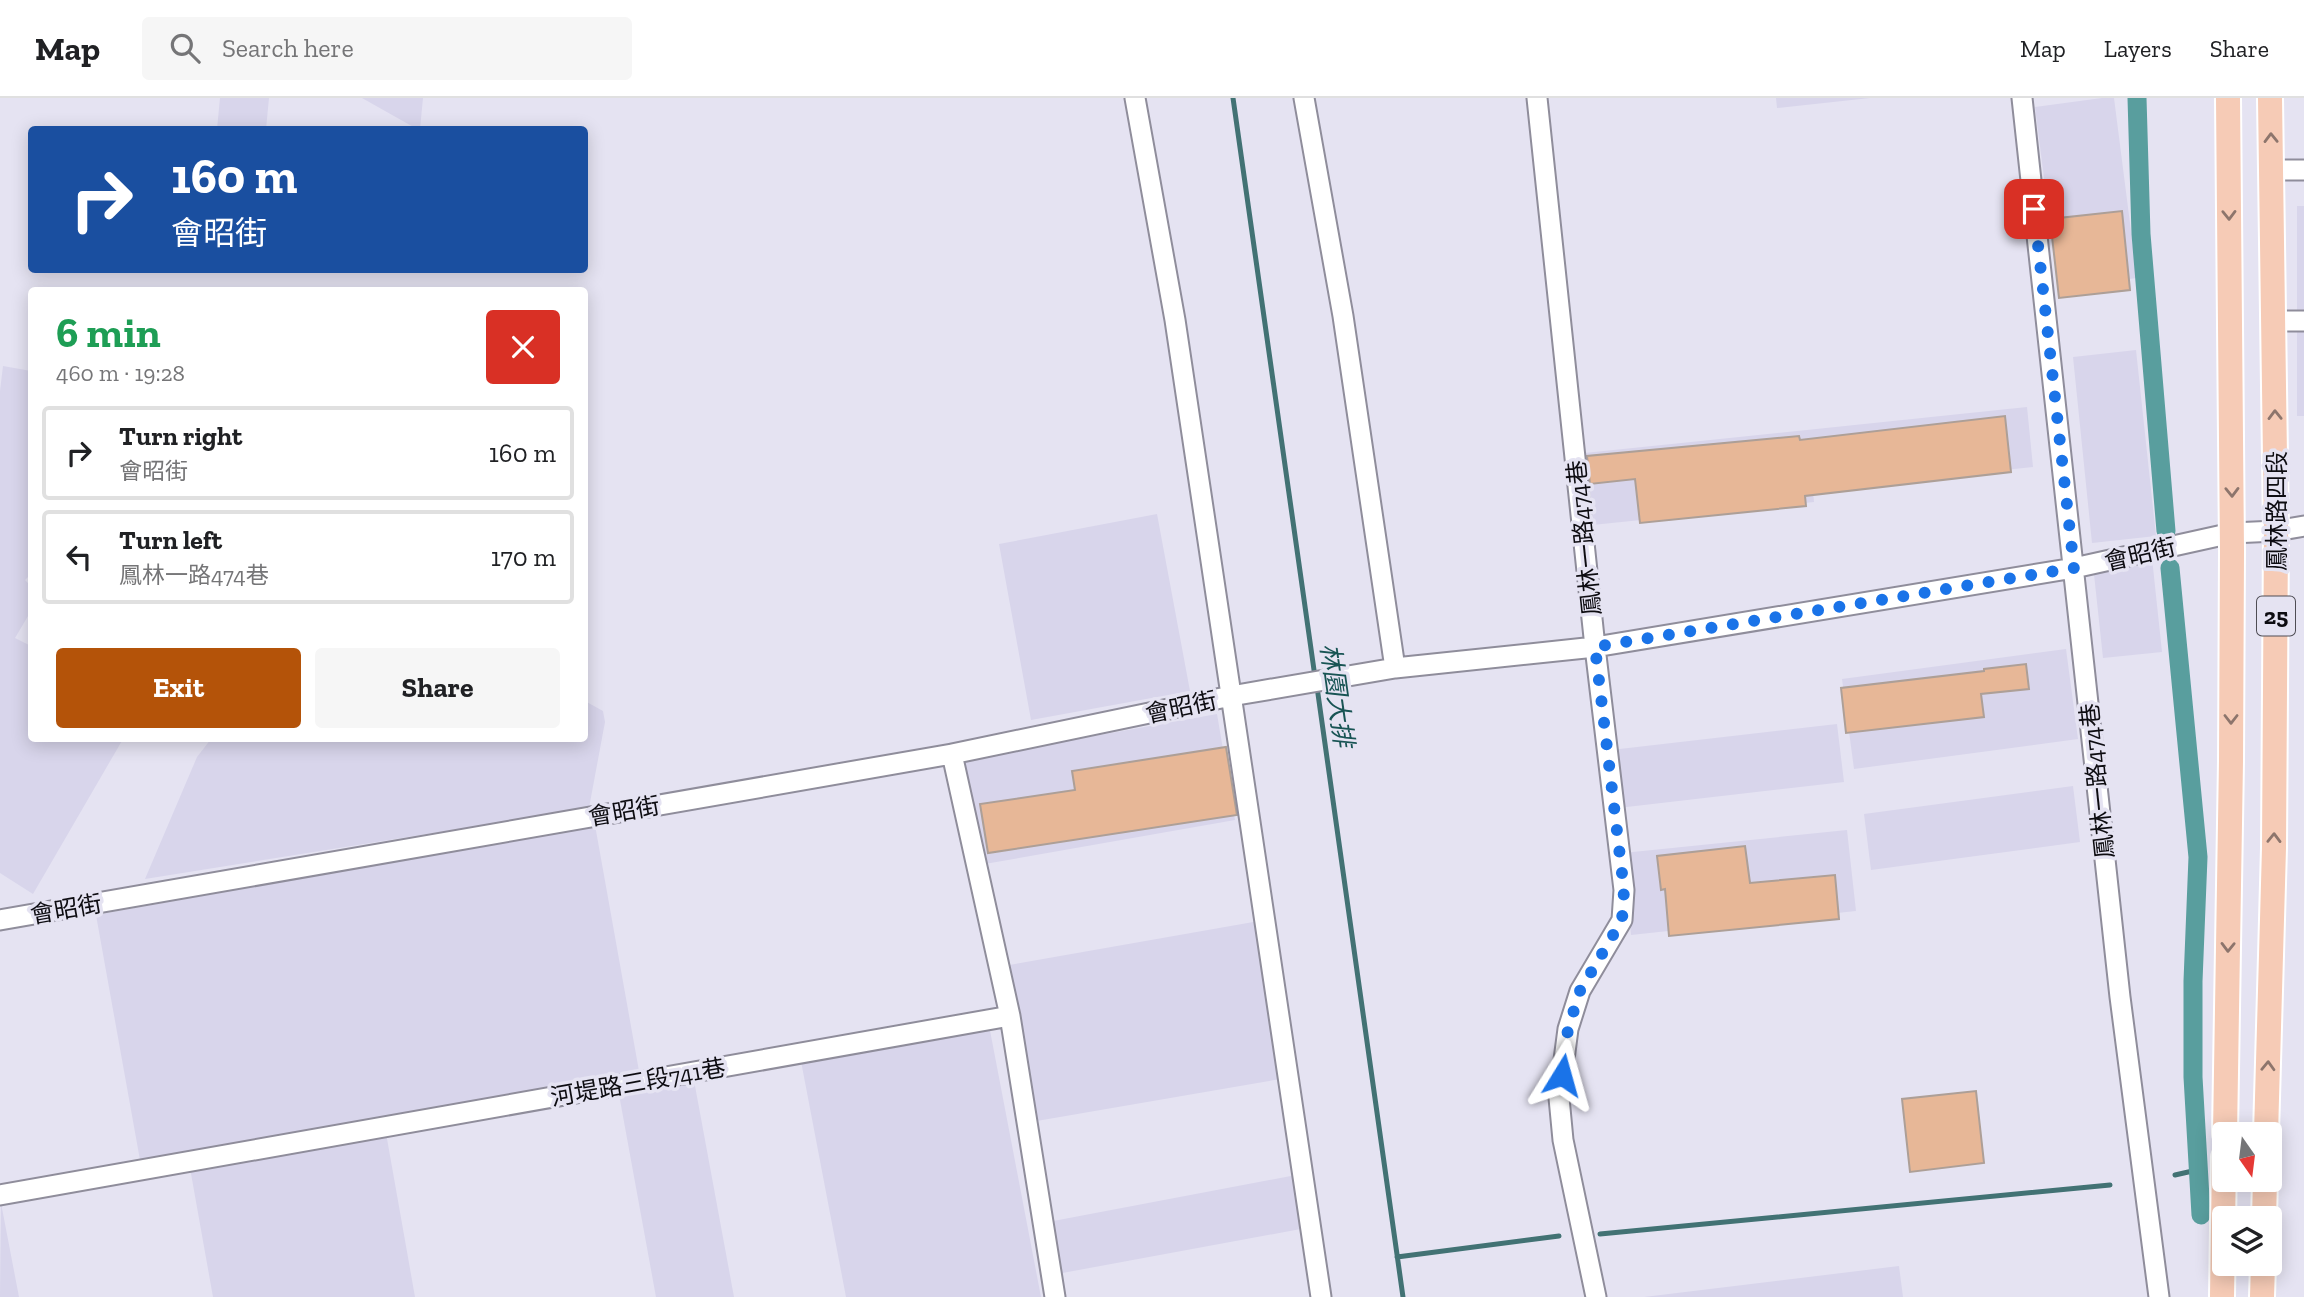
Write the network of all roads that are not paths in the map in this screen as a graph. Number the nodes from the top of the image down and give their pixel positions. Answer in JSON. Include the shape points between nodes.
{"nodes":[{"id":1,"x":1135,"y":98,"type":"edge"},
{"id":2,"x":1304,"y":98,"type":"edge"},
{"id":3,"x":1537,"y":98,"type":"edge"},
{"id":4,"x":2022,"y":98,"type":"edge"},
{"id":5,"x":2228,"y":98,"type":"edge"},
{"id":6,"x":2270,"y":98,"type":"edge"},
{"id":7,"x":2272,"y":170,"type":"junction"},
{"id":8,"x":2304,"y":170,"type":"edge"},
{"id":9,"x":2274,"y":321,"type":"junction"},
{"id":10,"x":2304,"y":321,"type":"edge"},
{"id":11,"x":2304,"y":526,"type":"edge"},
{"id":12,"x":2276,"y":531,"type":"junction"},
{"id":13,"x":2232,"y":533,"type":"junction"},
{"id":14,"x":2074,"y":568,"type":"junction"},
{"id":15,"x":1595,"y":647,"type":"junction"},
{"id":16,"x":1388,"y":670,"type":"junction"},
{"id":17,"x":1239,"y":695,"type":"junction"},
{"id":18,"x":951,"y":754,"type":"junction"},
{"id":19,"x":0,"y":920,"type":"edge"},
{"id":20,"x":1010,"y":1016,"type":"junction"},
{"id":21,"x":2225,"y":1122,"type":"edge"},
{"id":22,"x":2266,"y":1122,"type":"edge"},
{"id":23,"x":2224,"y":1192,"type":"edge"},
{"id":24,"x":0,"y":1195,"type":"edge"},
{"id":25,"x":2263,"y":1276,"type":"edge"},
{"id":26,"x":1055,"y":1297,"type":"edge"},
{"id":27,"x":1321,"y":1297,"type":"edge"},
{"id":28,"x":1596,"y":1297,"type":"edge"},
{"id":29,"x":2159,"y":1297,"type":"edge"},
{"id":30,"x":2222,"y":1297,"type":"edge"},
{"id":31,"x":2262,"y":1297,"type":"edge"}],
"edges":[{"from":1,"to":17,"type":"street"},
{"from":2,"to":16,"type":"street","via":[[1343,316]]},
{"from":3,"to":15,"type":"street","name":"鳳林一路474巷"},
{"from":4,"to":14,"type":"street","name":"鳳林一路474巷"},
{"from":5,"to":13,"type":"main road","name":"鳳林路四段","number":"25","one_way":true},
{"from":7,"to":6,"type":"main road","name":"鳳林路四段","number":"25","one_way":true},
{"from":7,"to":8,"type":"street"},
{"from":7,"to":9,"type":"main road","name":"鳳林路四段","number":"25"},
{"from":9,"to":10,"type":"street"},
{"from":12,"to":9,"type":"main road","name":"鳳林路四段","number":"25","one_way":true},
{"from":11,"to":12,"type":"street","name":"會昭街"},
{"from":12,"to":13,"type":"street","name":"會昭街"},
{"from":22,"to":12,"type":"main road","name":"鳳林路四段","number":"25","one_way":true},
{"from":13,"to":14,"type":"street","name":"會昭街"},
{"from":13,"to":21,"type":"main road","name":"鳳林路四段","number":"25","one_way":true},
{"from":14,"to":15,"type":"street","name":"會昭街"},
{"from":14,"to":29,"type":"street","name":"鳳林一路474巷","via":[[2120,997]]},
{"from":15,"to":16,"type":"street","name":"會昭街"},
{"from":15,"to":28,"type":"street","name":"鳳林一路474巷","via":[[1624,890],[1622,920],[1580,991],[1568,1029],[1559,1098],[1563,1140]]},
{"from":16,"to":17,"type":"street","name":"會昭街"},
{"from":17,"to":18,"type":"street","name":"會昭街"},
{"from":17,"to":27,"type":"street"},
{"from":18,"to":19,"type":"street","name":"會昭街"},
{"from":18,"to":20,"type":"street"},
{"from":20,"to":24,"type":"street","name":"河堤路三段741巷"},
{"from":20,"to":26,"type":"street"},
{"from":23,"to":30,"type":"main road"},
{"from":25,"to":31,"type":"main road"}]}
